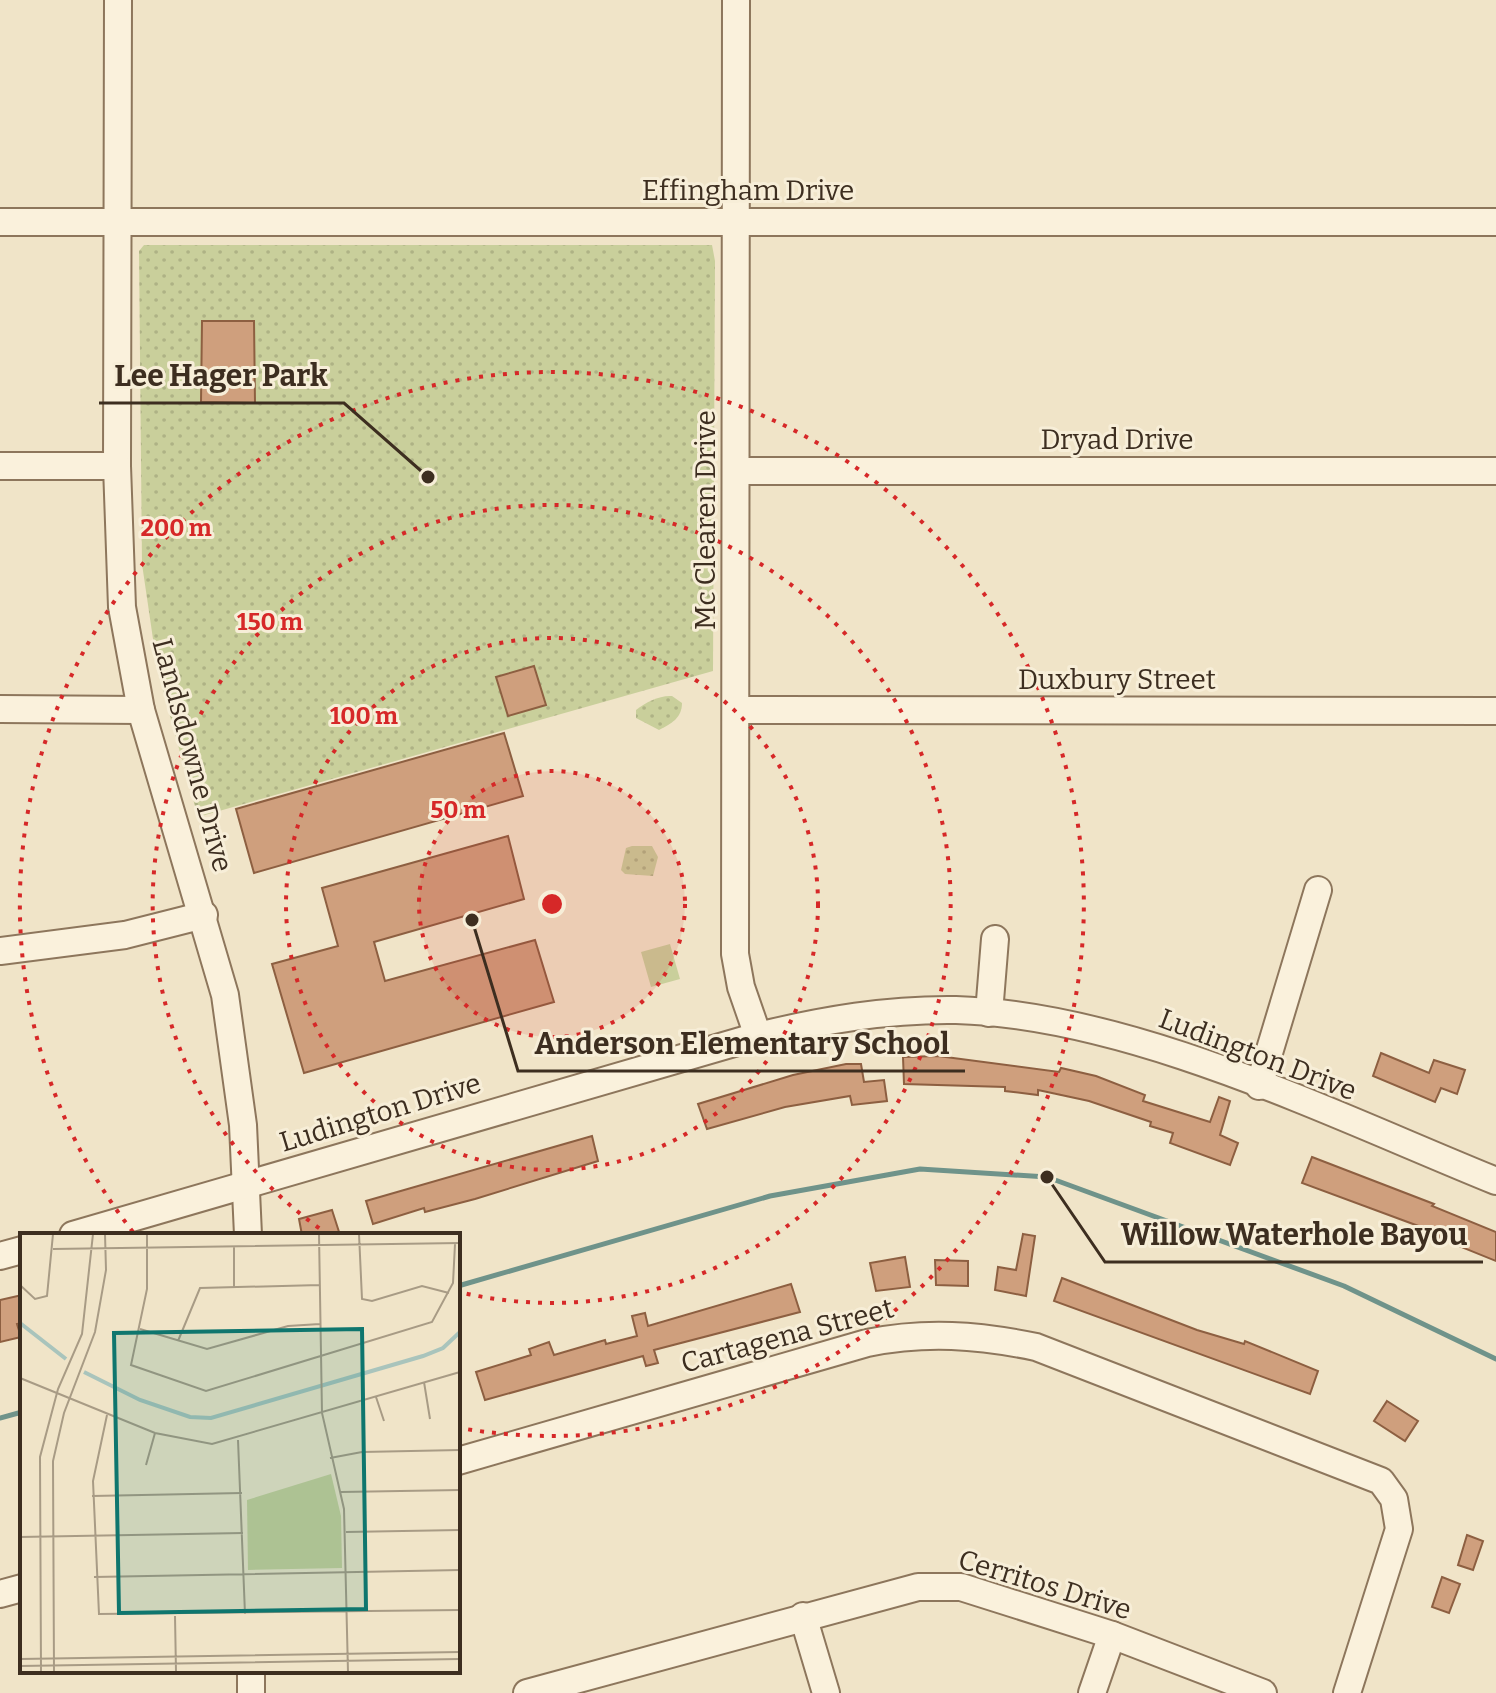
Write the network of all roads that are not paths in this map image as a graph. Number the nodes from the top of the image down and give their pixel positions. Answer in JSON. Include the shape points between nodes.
{"nodes":[{"id":1,"x":118,"y":0,"type":"edge"},
{"id":2,"x":736,"y":0,"type":"edge"},
{"id":3,"x":0,"y":222,"type":"edge"},
{"id":4,"x":117,"y":222,"type":"junction"},
{"id":5,"x":737,"y":222,"type":"junction"},
{"id":6,"x":1496,"y":222,"type":"edge"},
{"id":7,"x":0,"y":466,"type":"edge"},
{"id":8,"x":117,"y":466,"type":"junction"},
{"id":9,"x":737,"y":471,"type":"junction"},
{"id":10,"x":1496,"y":471,"type":"edge"},
{"id":11,"x":0,"y":709,"type":"edge"},
{"id":12,"x":141,"y":710,"type":"junction"},
{"id":13,"x":737,"y":710,"type":"junction"},
{"id":14,"x":1496,"y":711,"type":"edge"},
{"id":15,"x":1318,"y":890,"type":"dead end"},
{"id":16,"x":204,"y":915,"type":"junction"},
{"id":17,"x":995,"y":939,"type":"dead end"},
{"id":18,"x":0,"y":951,"type":"edge"},
{"id":19,"x":989,"y":1013,"type":"junction"},
{"id":20,"x":758,"y":1036,"type":"junction"},
{"id":21,"x":1259,"y":1086,"type":"junction"},
{"id":22,"x":1496,"y":1181,"type":"edge"},
{"id":23,"x":246,"y":1186,"type":"junction"},
{"id":24,"x":80,"y":1233,"type":"edge"},
{"id":25,"x":248,"y":1233,"type":"edge"},
{"id":26,"x":20,"y":1251,"type":"edge"},
{"id":27,"x":0,"y":1256,"type":"edge"},
{"id":28,"x":460,"y":1460,"type":"edge"},
{"id":29,"x":20,"y":1589,"type":"edge"},
{"id":30,"x":0,"y":1594,"type":"edge"},
{"id":31,"x":803,"y":1616,"type":"junction"},
{"id":32,"x":1112,"y":1635,"type":"junction"},
{"id":33,"x":527,"y":1693,"type":"edge"},
{"id":34,"x":826,"y":1693,"type":"edge"},
{"id":35,"x":1092,"y":1693,"type":"edge"},
{"id":36,"x":1263,"y":1693,"type":"edge"},
{"id":37,"x":1347,"y":1693,"type":"edge"}],
"edges":[{"from":1,"to":4,"type":"street","name":"Landsdowne Drive"},
{"from":2,"to":5,"type":"street","name":"Mc Clearen Drive"},
{"from":3,"to":4,"type":"street","name":"Effingham Drive"},
{"from":4,"to":5,"type":"street","name":"Effingham Drive"},
{"from":4,"to":8,"type":"street","name":"Landsdowne Drive"},
{"from":5,"to":6,"type":"street","name":"Effingham Drive"},
{"from":5,"to":9,"type":"street","name":"Mc Clearen Drive"},
{"from":7,"to":8,"type":"street"},
{"from":8,"to":12,"type":"street","name":"Landsdowne Drive","via":[[122,607]]},
{"from":9,"to":10,"type":"street","name":"Dryad Drive"},
{"from":9,"to":13,"type":"street","name":"Mc Clearen Drive"},
{"from":11,"to":12,"type":"street"},
{"from":12,"to":16,"type":"street","name":"Landsdowne Drive"},
{"from":13,"to":14,"type":"street","name":"Duxbury Street"},
{"from":13,"to":20,"type":"street","name":"Mc Clearen Drive","via":[[735,954]]},
{"from":15,"to":21,"type":"street"},
{"from":16,"to":18,"type":"street","via":[[125,935]]},
{"from":16,"to":23,"type":"street","name":"Landsdowne Drive","via":[[233,1037]]},
{"from":17,"to":19,"type":"street"},
{"from":19,"to":20,"type":"street","name":"Ludington Drive","via":[[877,1013]]},
{"from":19,"to":21,"type":"street","name":"Ludington Drive","via":[[1088,1028]]},
{"from":20,"to":23,"type":"street","name":"Ludington Drive"},
{"from":21,"to":22,"type":"street","name":"Ludington Drive"},
{"from":23,"to":24,"type":"street","name":"Ludington Drive"},
{"from":23,"to":25,"type":"street","name":"Landsdowne Drive"},
{"from":26,"to":27,"type":"street"},
{"from":28,"to":37,"type":"street","name":"Cartagena Street","via":[[905,1335],[989,1337],[1036,1347],[1381,1481],[1394,1499],[1399,1529]]},
{"from":29,"to":30,"type":"street"},
{"from":31,"to":32,"type":"street","name":"Cerritos Drive","via":[[937,1585],[961,1587]]},
{"from":31,"to":33,"type":"street","name":"Cerritos Drive"},
{"from":31,"to":34,"type":"street"},
{"from":32,"to":35,"type":"street"},
{"from":32,"to":36,"type":"street","name":"Cerritos Drive"}]}
